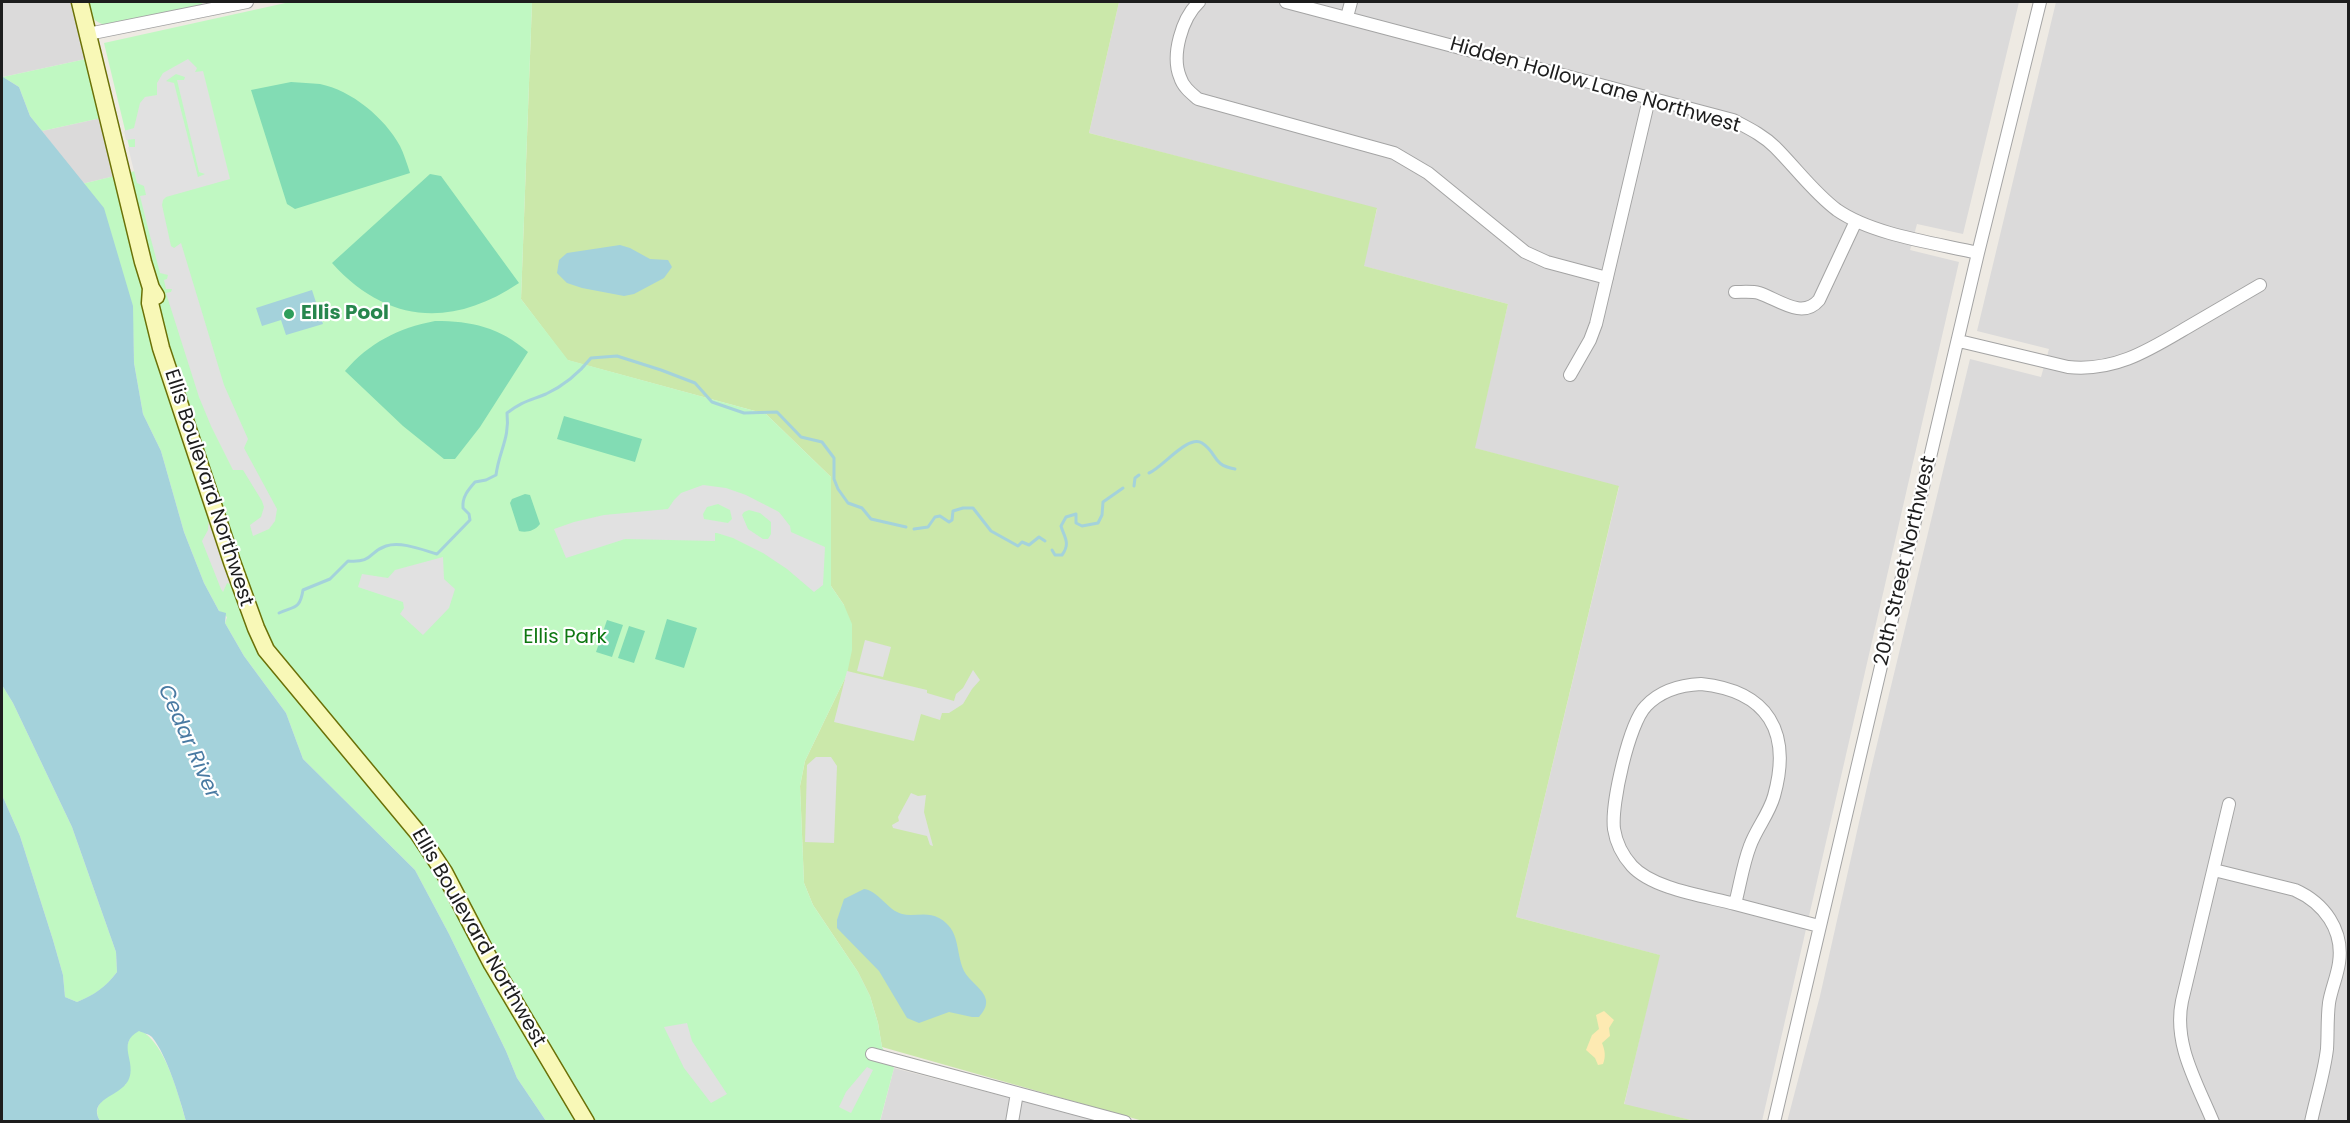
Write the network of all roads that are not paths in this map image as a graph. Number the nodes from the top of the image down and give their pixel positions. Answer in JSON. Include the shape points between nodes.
{"nodes":[{"id":1,"x":80,"y":2,"type":"edge"},
{"id":2,"x":247,"y":2,"type":"edge"},
{"id":3,"x":1199,"y":2,"type":"edge"},
{"id":4,"x":1286,"y":2,"type":"edge"},
{"id":5,"x":1351,"y":2,"type":"edge"},
{"id":6,"x":2040,"y":2,"type":"edge"},
{"id":7,"x":215,"y":4,"type":"edge"},
{"id":8,"x":1347,"y":17,"type":"junction"},
{"id":9,"x":88,"y":34,"type":"junction"},
{"id":10,"x":1649,"y":99,"type":"junction"},
{"id":11,"x":1856,"y":221,"type":"junction"},
{"id":12,"x":1978,"y":253,"type":"junction"},
{"id":13,"x":1607,"y":278,"type":"junction"},
{"id":14,"x":2260,"y":285,"type":"dead end"},
{"id":15,"x":1735,"y":292,"type":"dead end"},
{"id":16,"x":1959,"y":341,"type":"junction"},
{"id":17,"x":1570,"y":375,"type":"dead end"},
{"id":18,"x":2229,"y":804,"type":"dead end"},
{"id":19,"x":2214,"y":870,"type":"junction"},
{"id":20,"x":1735,"y":904,"type":"junction"},
{"id":21,"x":1819,"y":926,"type":"junction"},
{"id":22,"x":872,"y":1054,"type":"dead end"},
{"id":23,"x":1017,"y":1093,"type":"junction"},
{"id":24,"x":1009,"y":1119,"type":"edge"},
{"id":25,"x":1107,"y":1119,"type":"edge"},
{"id":26,"x":586,"y":1122,"type":"edge"},
{"id":27,"x":1125,"y":1122,"type":"edge"},
{"id":28,"x":1774,"y":1122,"type":"edge"},
{"id":29,"x":2213,"y":1122,"type":"edge"},
{"id":30,"x":2311,"y":1122,"type":"edge"}],
"edges":[{"from":1,"to":9,"type":"street","name":"Ellis Boulevard Northwest"},
{"from":2,"to":7,"type":"street"},
{"from":3,"to":13,"type":"street","via":[[1188,16],[1176,64],[1183,85],[1198,99],[1394,153],[1428,173],[1525,252]]},
{"from":4,"to":8,"type":"street","name":"Hidden Hollow Lane Northwest"},
{"from":5,"to":8,"type":"street"},
{"from":6,"to":12,"type":"street","name":"20th Street Northwest"},
{"from":7,"to":9,"type":"street"},
{"from":8,"to":10,"type":"street","name":"Hidden Hollow Lane Northwest"},
{"from":9,"to":26,"type":"street","name":"Ellis Boulevard Northwest","via":[[151,288],[261,612],[290,679],[418,833]]},
{"from":10,"to":11,"type":"street","name":"Hidden Hollow Lane Northwest","via":[[1716,115],[1755,131],[1836,209]]},
{"from":10,"to":13,"type":"street"},
{"from":11,"to":12,"type":"street","name":"Hidden Hollow Lane Northwest"},
{"from":11,"to":15,"type":"street","via":[[1815,305],[1793,308],[1757,292]]},
{"from":12,"to":16,"type":"street","name":"20th Street Northwest"},
{"from":13,"to":17,"type":"street","via":[[1590,340]]},
{"from":14,"to":16,"type":"street","via":[[2140,355],[2110,365],[2068,367]]},
{"from":16,"to":21,"type":"street","name":"20th Street Northwest"},
{"from":18,"to":19,"type":"street"},
{"from":19,"to":29,"type":"street","via":[[2179,1025],[2184,1050]]},
{"from":19,"to":30,"type":"street","via":[[2305,894],[2323,908],[2335,929],[2339,963]]},
{"from":20,"to":20,"type":"street","via":[[1750,845],[1773,798],[1781,756],[1779,740],[1774,725],[1751,699],[1716,686],[1685,685],[1658,696],[1645,706],[1637,720],[1616,800],[1614,829],[1624,855],[1646,877]]},
{"from":20,"to":21,"type":"street"},
{"from":21,"to":28,"type":"street","name":"20th Street Northwest"},
{"from":22,"to":23,"type":"street"},
{"from":23,"to":24,"type":"street"},
{"from":23,"to":25,"type":"street"},
{"from":25,"to":27,"type":"street"}]}
